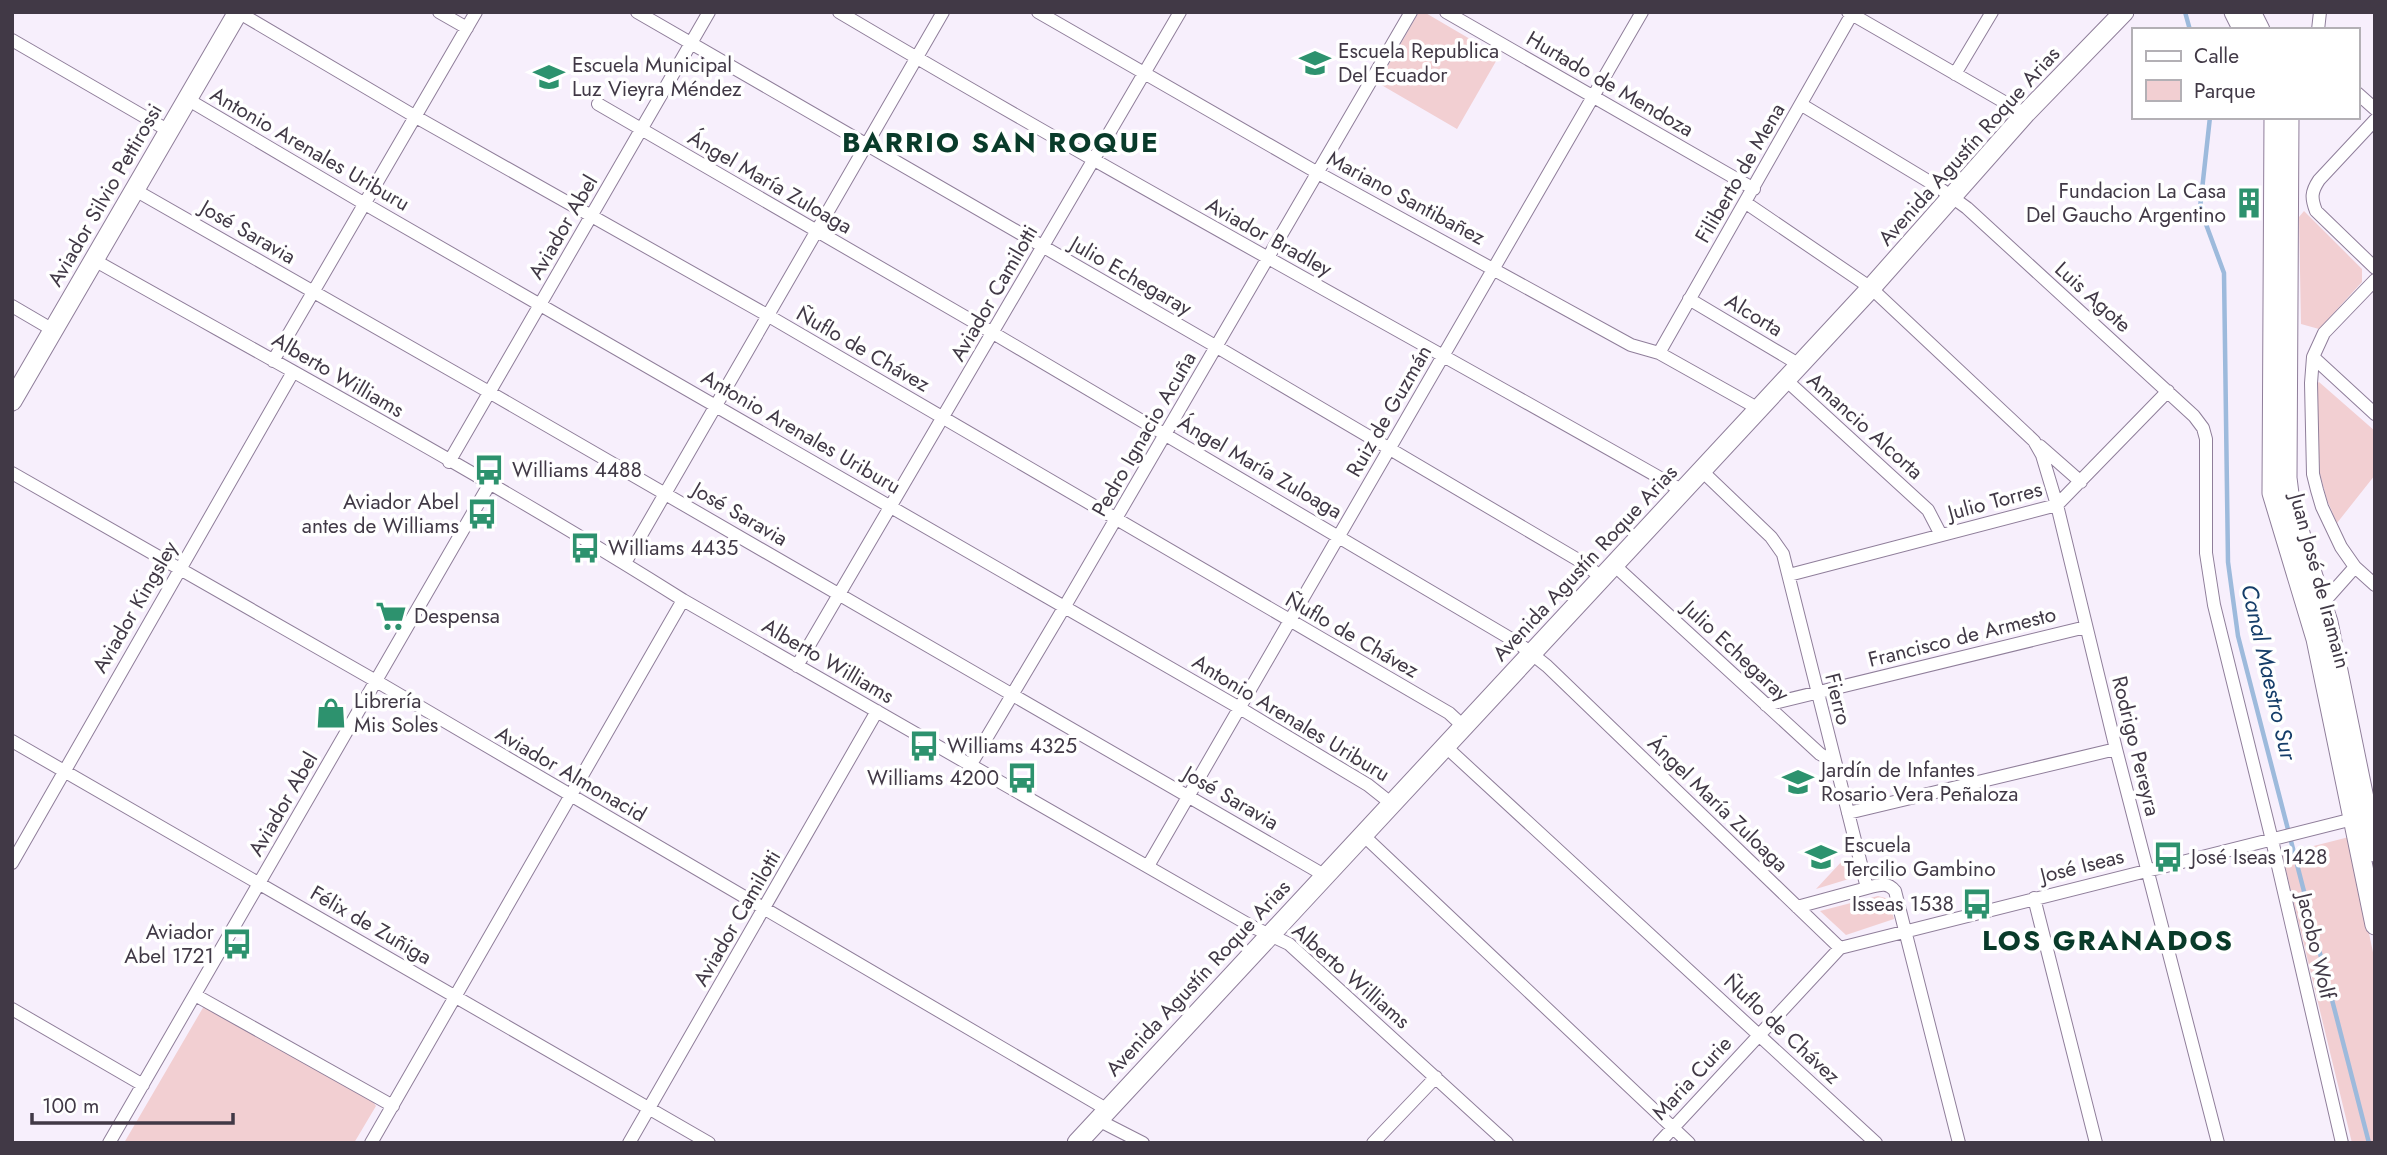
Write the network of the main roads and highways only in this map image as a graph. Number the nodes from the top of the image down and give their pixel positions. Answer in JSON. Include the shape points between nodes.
{"nodes":[{"id":1,"x":238,"y":12,"type":"edge"},
{"id":2,"x":2124,"y":12,"type":"edge"},
{"id":3,"x":2234,"y":12,"type":"edge"},
{"id":4,"x":2251,"y":12,"type":"edge"},
{"id":5,"x":2242,"y":28,"type":"edge"},
{"id":6,"x":2259,"y":28,"type":"edge"},
{"id":7,"x":2274,"y":119,"type":"edge"},
{"id":8,"x":2289,"y":119,"type":"edge"},
{"id":9,"x":12,"y":401,"type":"edge"},
{"id":10,"x":2365,"y":817,"type":"edge"},
{"id":11,"x":2375,"y":852,"type":"edge"},
{"id":12,"x":2375,"y":925,"type":"edge"},
{"id":13,"x":1077,"y":1143,"type":"edge"}],
"edges":[{"from":1,"to":9,"type":"main road","name":"Aviador Silvio Pettirossi"},
{"from":2,"to":13,"type":"main road","name":"Avenida Agustín Roque Arias"},
{"from":3,"to":5,"type":"main road"},
{"from":4,"to":6,"type":"main road"},
{"from":7,"to":10,"type":"main road","name":"Juan José de Iramain","via":[[2272,493]]},
{"from":8,"to":10,"type":"main road","name":"Juan José de Iramain","via":[[2287,478],[2328,622]]},
{"from":10,"to":11,"type":"main road","name":"Juan José de Iramain"},
{"from":10,"to":12,"type":"main road","name":"Juan José de Iramain"}]}
